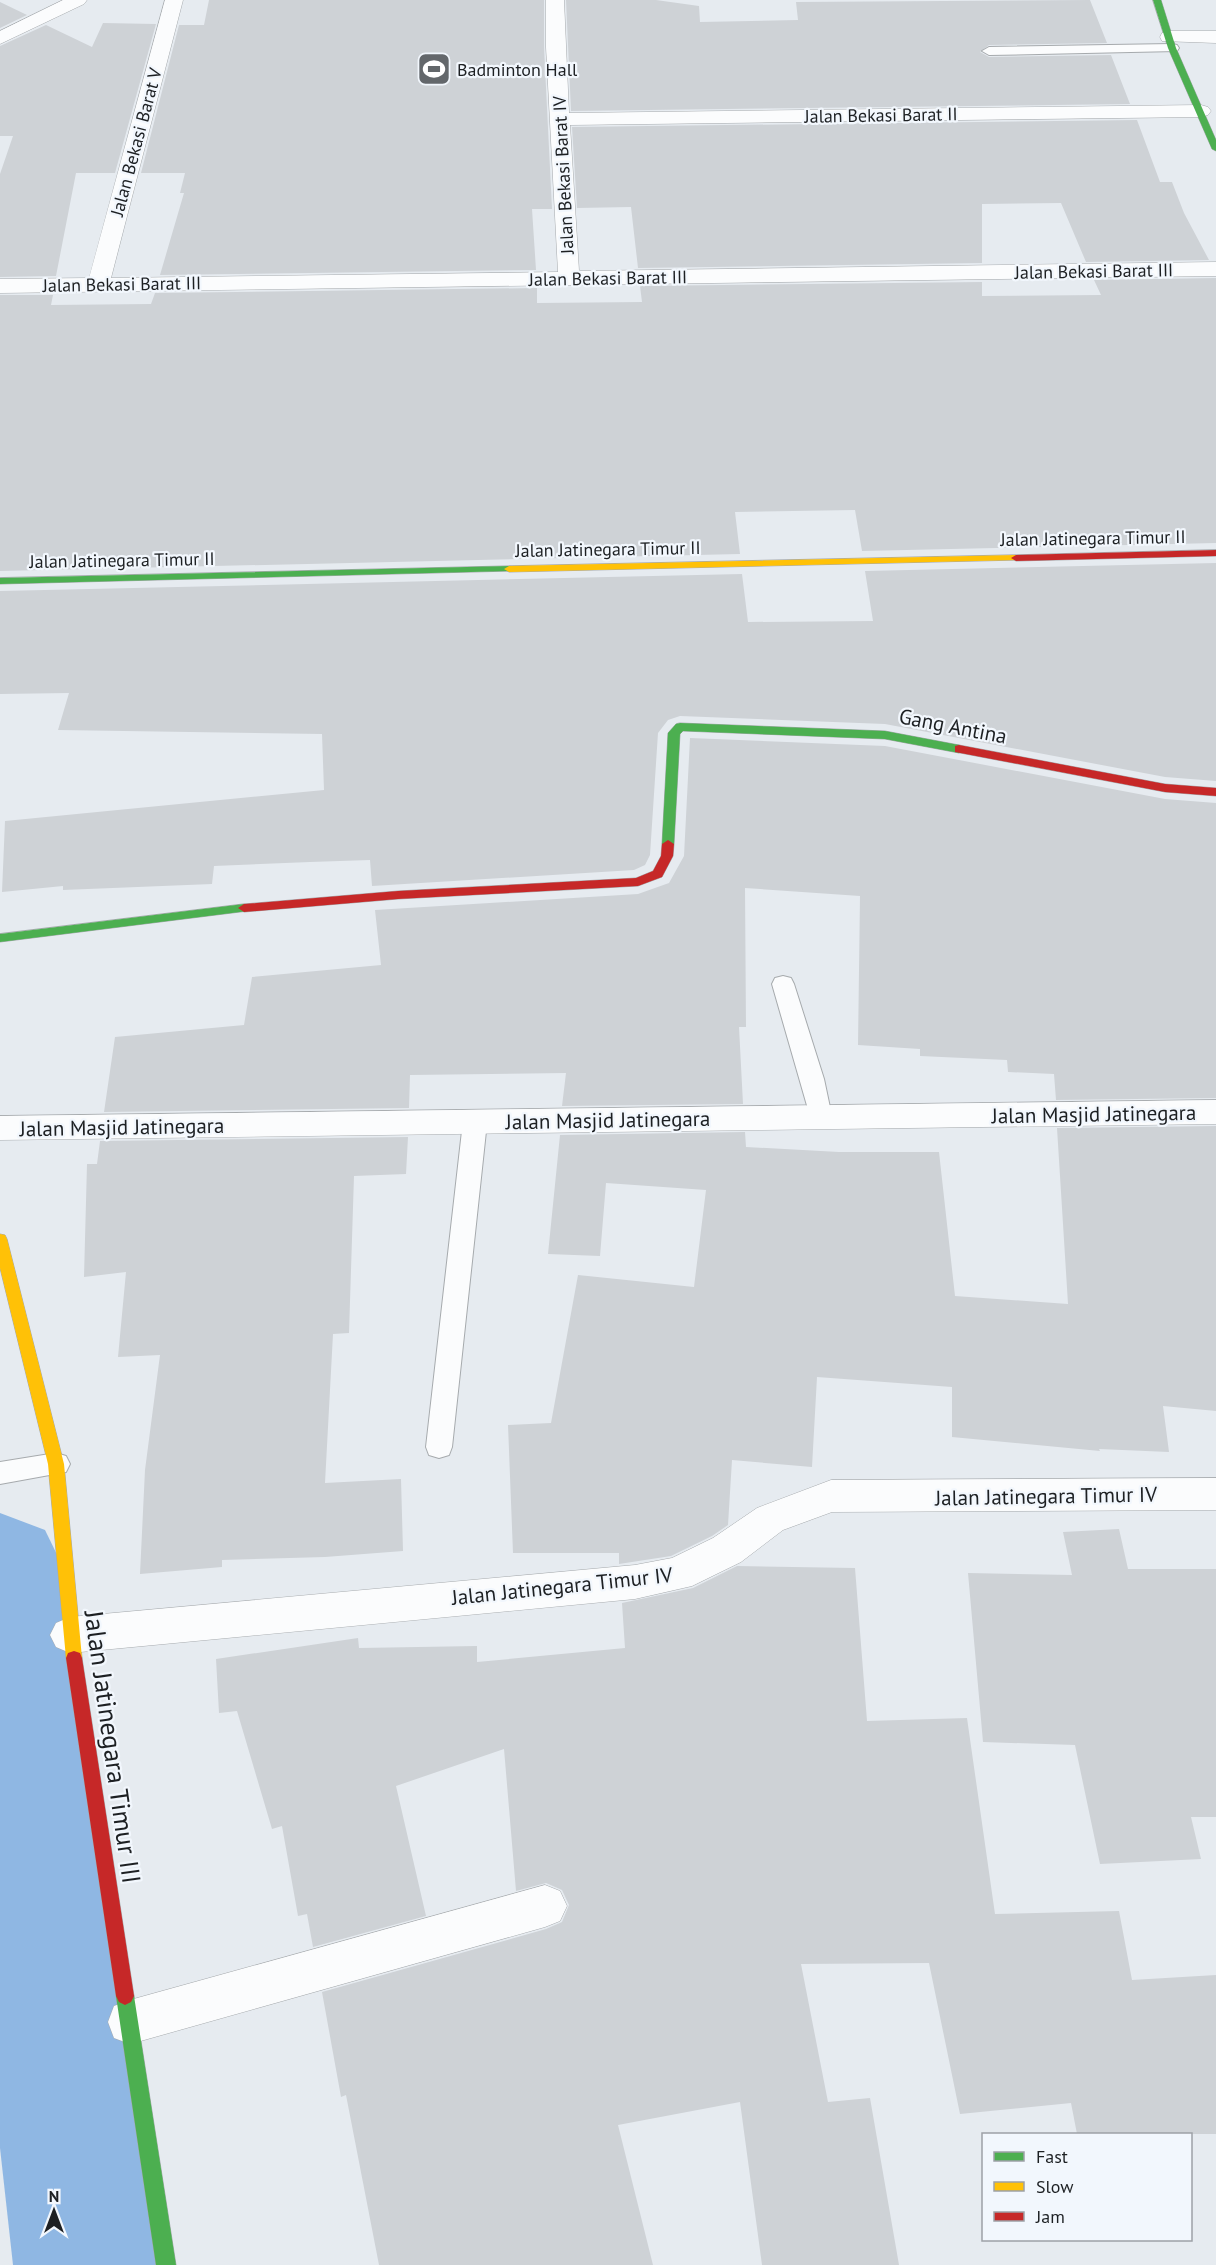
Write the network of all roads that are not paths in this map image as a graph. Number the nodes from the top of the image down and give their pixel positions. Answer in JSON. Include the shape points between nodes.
{"nodes":[{"id":1,"x":78,"y":0,"type":"edge"},
{"id":2,"x":174,"y":0,"type":"edge"},
{"id":3,"x":555,"y":0,"type":"edge"},
{"id":4,"x":1157,"y":0,"type":"edge"},
{"id":5,"x":1216,"y":37,"type":"edge"},
{"id":6,"x":0,"y":38,"type":"edge"},
{"id":7,"x":1171,"y":43,"type":"junction"},
{"id":8,"x":989,"y":51,"type":"dead end"},
{"id":9,"x":1201,"y":111,"type":"junction"},
{"id":10,"x":561,"y":119,"type":"junction"},
{"id":11,"x":1216,"y":149,"type":"edge"},
{"id":12,"x":1216,"y":269,"type":"edge"},
{"id":13,"x":569,"y":279,"type":"junction"},
{"id":14,"x":98,"y":284,"type":"junction"},
{"id":15,"x":0,"y":286,"type":"edge"},
{"id":16,"x":1216,"y":553,"type":"edge"},
{"id":17,"x":0,"y":581,"type":"edge"},
{"id":18,"x":1216,"y":792,"type":"edge"},
{"id":19,"x":0,"y":938,"type":"edge"},
{"id":20,"x":783,"y":984,"type":"dead end"},
{"id":21,"x":1216,"y":1112,"type":"edge"},
{"id":22,"x":820,"y":1117,"type":"junction"},
{"id":23,"x":475,"y":1122,"type":"junction"},
{"id":24,"x":0,"y":1128,"type":"edge"},
{"id":25,"x":0,"y":1239,"type":"edge"},
{"id":26,"x":439,"y":1447,"type":"dead end"},
{"id":27,"x":46,"y":1466,"type":"junction"},
{"id":28,"x":0,"y":1473,"type":"edge"},
{"id":29,"x":1216,"y":1494,"type":"edge"},
{"id":30,"x":70,"y":1635,"type":"junction"},
{"id":31,"x":545,"y":1906,"type":"dead end"},
{"id":32,"x":130,"y":2022,"type":"junction"},
{"id":33,"x":166,"y":2265,"type":"edge"}],
"edges":[{"from":1,"to":6,"type":"street"},
{"from":2,"to":14,"type":"street","name":"Jalan Bekasi Barat V"},
{"from":3,"to":10,"type":"street","name":"Jalan Bekasi Barat IV"},
{"from":4,"to":7,"type":"street"},
{"from":5,"to":7,"type":"street"},
{"from":7,"to":8,"type":"lane"},
{"from":7,"to":9,"type":"street"},
{"from":9,"to":10,"type":"street","name":"Jalan Bekasi Barat II"},
{"from":9,"to":11,"type":"street"},
{"from":10,"to":13,"type":"street","name":"Jalan Bekasi Barat IV"},
{"from":12,"to":13,"type":"street","name":"Jalan Bekasi Barat III"},
{"from":13,"to":14,"type":"street","name":"Jalan Bekasi Barat III"},
{"from":14,"to":15,"type":"street","name":"Jalan Bekasi Barat III"},
{"from":16,"to":17,"type":"street","name":"Jalan Jatinegara Timur II"},
{"from":18,"to":19,"type":"street","name":"Gang Antina","via":[[1165,788],[885,735],[680,727],[674,733],[667,856],[658,874],[638,882],[394,895],[115,920]]},
{"from":20,"to":22,"type":"lane"},
{"from":21,"to":22,"type":"street","name":"Jalan Masjid Jatinegara"},
{"from":22,"to":23,"type":"street","name":"Jalan Masjid Jatinegara"},
{"from":23,"to":24,"type":"street","name":"Jalan Masjid Jatinegara"},
{"from":23,"to":26,"type":"lane"},
{"from":25,"to":27,"type":"street","name":"Jalan Jatinegara Timur III"},
{"from":27,"to":28,"type":"lane"},
{"from":27,"to":30,"type":"street","name":"Jalan Jatinegara Timur III"},
{"from":29,"to":30,"type":"street","name":"Jalan Jatinegara Timur IV","via":[[831,1496],[771,1519],[727,1550],[678,1574],[635,1582]]},
{"from":30,"to":32,"type":"street","name":"Jalan Jatinegara Timur III"},
{"from":31,"to":32,"type":"street"},
{"from":32,"to":33,"type":"street","name":"Jalan Jatinegara Timur III"}]}
